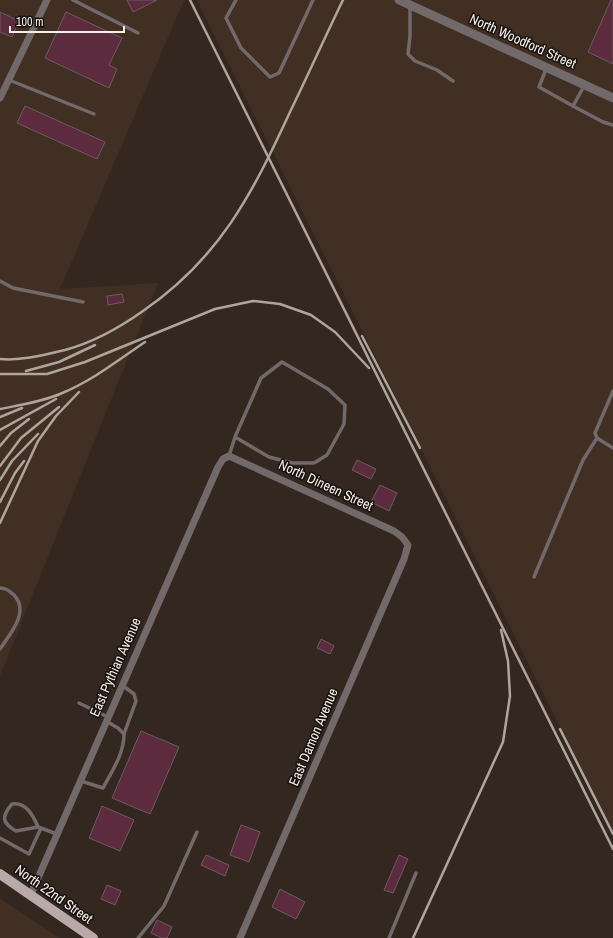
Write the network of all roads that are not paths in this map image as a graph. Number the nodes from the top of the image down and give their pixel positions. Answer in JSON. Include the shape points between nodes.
{"nodes":[{"id":1,"x":47,"y":0,"type":"edge"},
{"id":2,"x":74,"y":0,"type":"edge"},
{"id":3,"x":236,"y":0,"type":"edge"},
{"id":4,"x":313,"y":0,"type":"edge"},
{"id":5,"x":399,"y":0,"type":"edge"},
{"id":6,"x":410,"y":5,"type":"junction"},
{"id":7,"x":138,"y":33,"type":"dead end"},
{"id":8,"x":547,"y":68,"type":"junction"},
{"id":9,"x":9,"y":80,"type":"junction"},
{"id":10,"x":453,"y":81,"type":"dead end"},
{"id":11,"x":584,"y":84,"type":"junction"},
{"id":12,"x":0,"y":98,"type":"edge"},
{"id":13,"x":613,"y":98,"type":"edge"},
{"id":14,"x":573,"y":106,"type":"junction"},
{"id":15,"x":94,"y":114,"type":"dead end"},
{"id":16,"x":613,"y":125,"type":"edge"},
{"id":17,"x":0,"y":281,"type":"edge"},
{"id":18,"x":83,"y":302,"type":"dead end"},
{"id":19,"x":613,"y":392,"type":"edge"},
{"id":20,"x":235,"y":438,"type":"junction"},
{"id":21,"x":597,"y":438,"type":"junction"},
{"id":22,"x":613,"y":448,"type":"edge"},
{"id":23,"x":229,"y":456,"type":"junction"},
{"id":24,"x":408,"y":545,"type":"joint"},
{"id":25,"x":534,"y":577,"type":"dead end"},
{"id":26,"x":0,"y":588,"type":"edge"},
{"id":27,"x":0,"y":649,"type":"edge"},
{"id":28,"x":122,"y":685,"type":"junction"},
{"id":29,"x":79,"y":702,"type":"dead end"},
{"id":30,"x":107,"y":719,"type":"junction"},
{"id":31,"x":124,"y":734,"type":"junction"},
{"id":32,"x":80,"y":781,"type":"junction"},
{"id":33,"x":40,"y":827,"type":"junction"},
{"id":34,"x":197,"y":832,"type":"dead end"},
{"id":35,"x":57,"y":834,"type":"junction"},
{"id":36,"x":0,"y":838,"type":"edge"},
{"id":37,"x":416,"y":873,"type":"dead end"},
{"id":38,"x":0,"y":874,"type":"edge"},
{"id":39,"x":31,"y":894,"type":"junction"},
{"id":40,"x":93,"y":938,"type":"edge"},
{"id":41,"x":138,"y":938,"type":"edge"},
{"id":42,"x":240,"y":938,"type":"edge"},
{"id":43,"x":390,"y":938,"type":"edge"}],
"edges":[{"from":1,"to":9,"type":"street"},
{"from":2,"to":7,"type":"lane"},
{"from":3,"to":4,"type":"lane","via":[[226,18],[241,48],[270,77],[279,73]]},
{"from":5,"to":6,"type":"street","name":"North Woodford Street"},
{"from":6,"to":8,"type":"street","name":"North Woodford Street"},
{"from":6,"to":10,"type":"lane","via":[[408,54],[415,61],[437,70]]},
{"from":8,"to":11,"type":"street","name":"North Woodford Street"},
{"from":8,"to":14,"type":"lane","via":[[538,87]]},
{"from":9,"to":12,"type":"street"},
{"from":9,"to":15,"type":"lane"},
{"from":11,"to":13,"type":"street","name":"North Woodford Street"},
{"from":11,"to":14,"type":"lane"},
{"from":14,"to":16,"type":"lane"},
{"from":17,"to":18,"type":"lane","via":[[13,288]]},
{"from":19,"to":21,"type":"lane","via":[[595,433]]},
{"from":20,"to":20,"type":"lane","via":[[261,378],[282,362],[328,389],[345,405],[344,424],[327,455],[314,463],[292,463],[269,457]]},
{"from":20,"to":23,"type":"lane"},
{"from":21,"to":22,"type":"lane"},
{"from":21,"to":25,"type":"lane","via":[[583,460]]},
{"from":23,"to":24,"type":"street","name":"North Dineen Street","via":[[394,531]]},
{"from":23,"to":28,"type":"street","name":"East Pythian Avenue","via":[[223,459],[218,467]]},
{"from":24,"to":42,"type":"street","name":"East Damon Avenue"},
{"from":26,"to":27,"type":"lane","via":[[15,596],[20,604],[20,614]]},
{"from":28,"to":30,"type":"street","name":"East Pythian Avenue"},
{"from":28,"to":31,"type":"lane","via":[[134,694],[136,701]]},
{"from":29,"to":30,"type":"lane"},
{"from":30,"to":31,"type":"lane"},
{"from":30,"to":32,"type":"street","name":"East Pythian Avenue"},
{"from":31,"to":32,"type":"lane","via":[[118,759],[103,788]]},
{"from":32,"to":35,"type":"street","name":"East Pythian Avenue"},
{"from":33,"to":33,"type":"lane","via":[[16,831],[6,825],[5,816],[12,804],[23,804]]},
{"from":33,"to":35,"type":"lane"},
{"from":33,"to":36,"type":"lane","via":[[28,854]]},
{"from":34,"to":41,"type":"lane","via":[[164,906]]},
{"from":35,"to":39,"type":"street","name":"East Pythian Avenue"},
{"from":37,"to":43,"type":"lane"},
{"from":38,"to":39,"type":"main road","name":"North 22nd Street"},
{"from":39,"to":40,"type":"main road","name":"North 22nd Street"}]}
